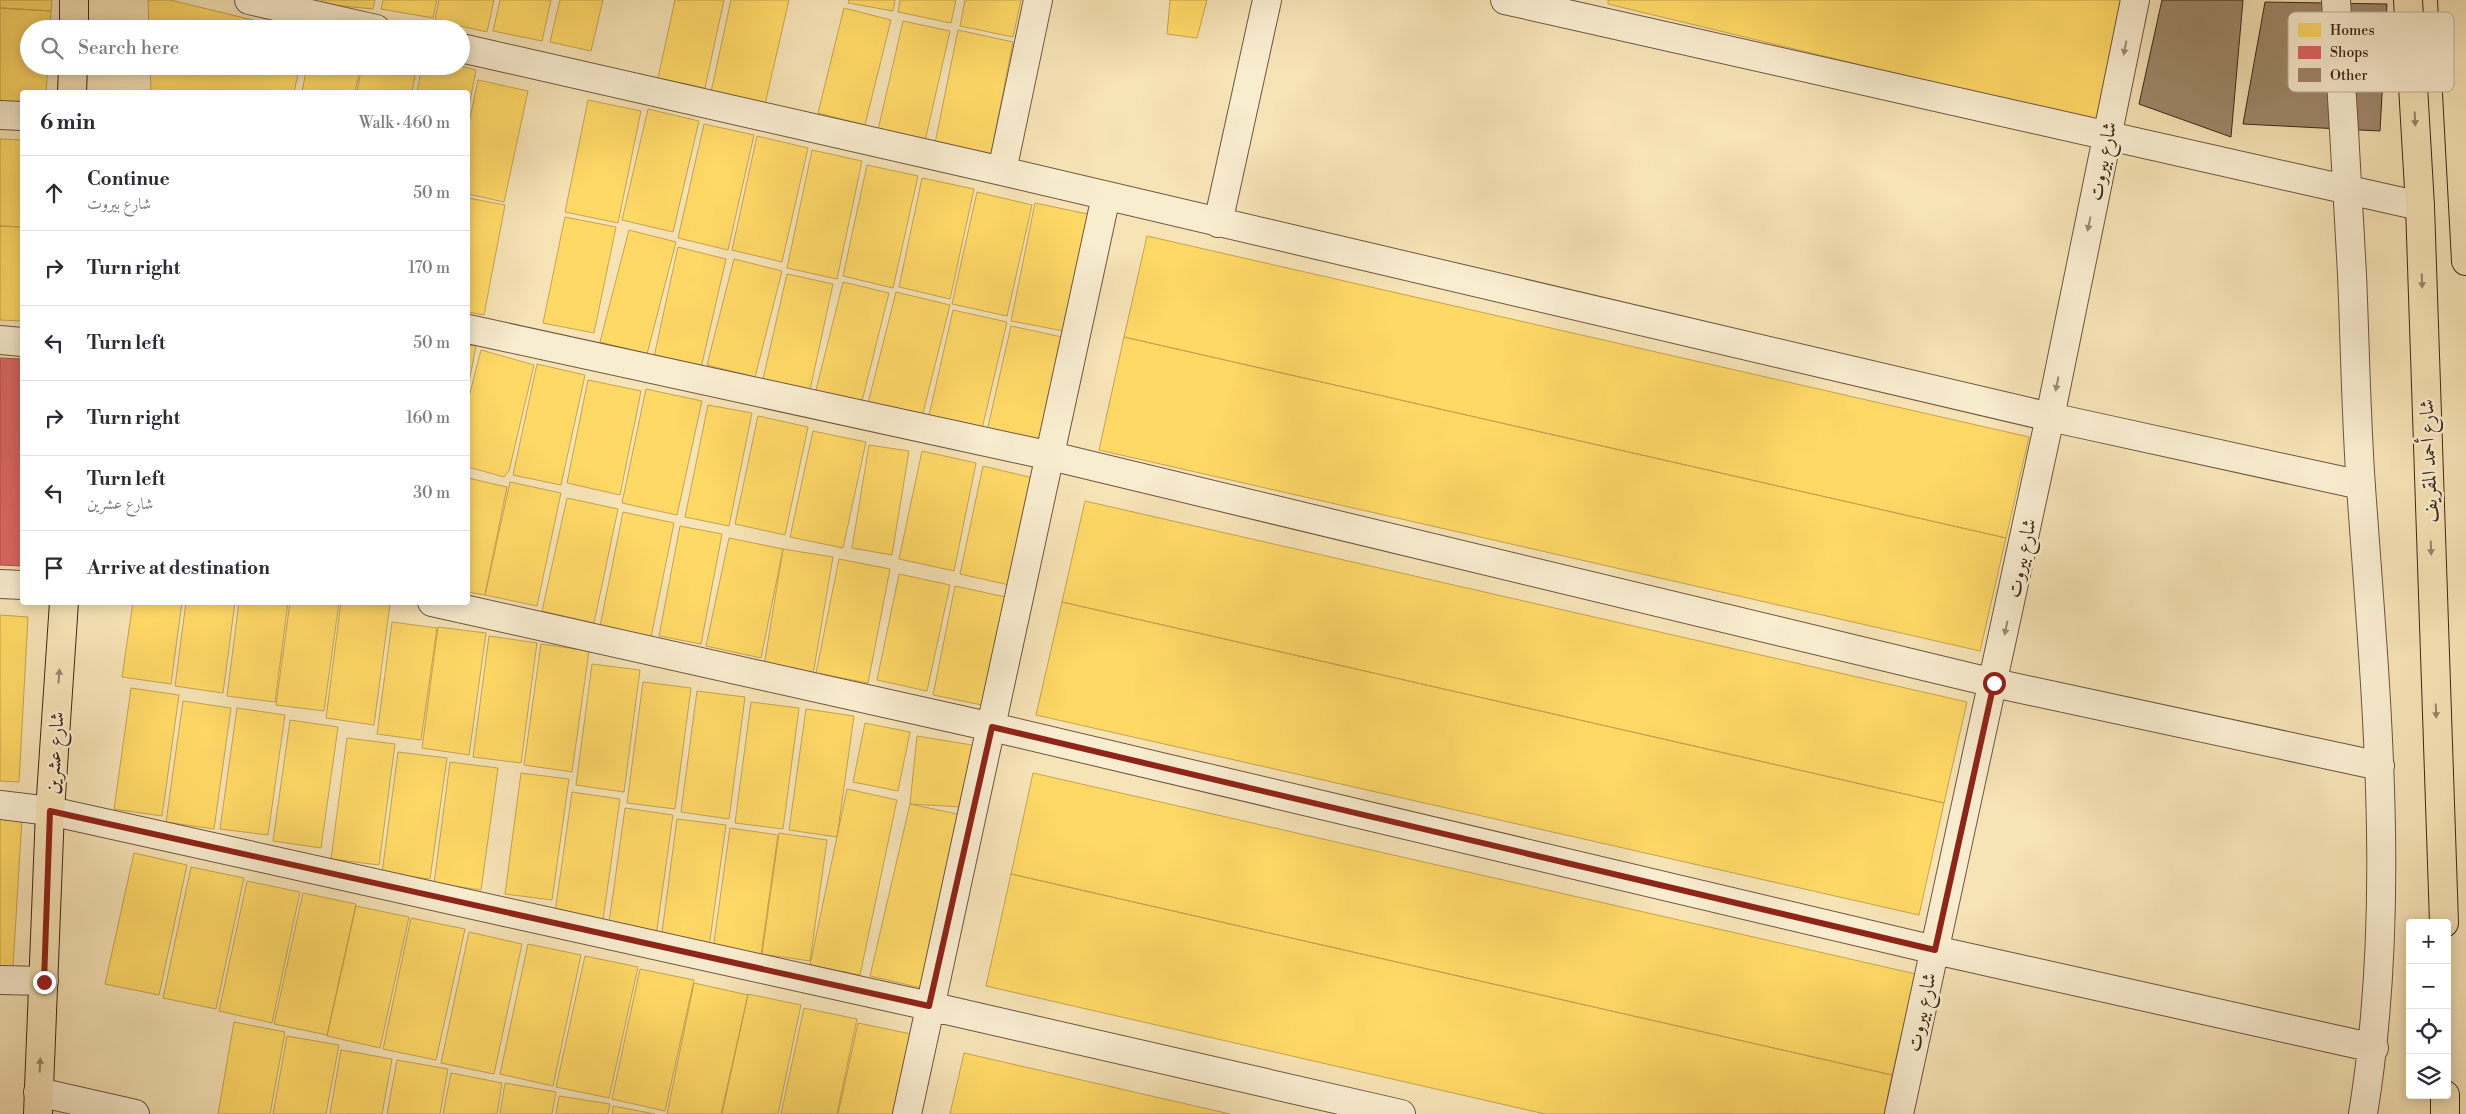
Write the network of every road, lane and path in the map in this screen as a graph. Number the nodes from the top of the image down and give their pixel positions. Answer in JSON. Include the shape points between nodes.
{"nodes":[{"id":1,"x":74,"y":0,"type":"edge"},
{"id":2,"x":249,"y":0,"type":"edge"},
{"id":3,"x":1038,"y":0,"type":"edge"},
{"id":4,"x":1267,"y":0,"type":"edge"},
{"id":5,"x":1505,"y":0,"type":"edge"},
{"id":6,"x":2135,"y":0,"type":"edge"},
{"id":7,"x":74,"y":20,"type":"edge"},
{"id":8,"x":337,"y":20,"type":"edge"},
{"id":9,"x":2454,"y":37,"type":"edge"},
{"id":10,"x":470,"y":50,"type":"edge"},
{"id":11,"x":72,"y":75,"type":"edge"},
{"id":12,"x":72,"y":90,"type":"edge"},
{"id":13,"x":2342,"y":92,"type":"edge"},
{"id":14,"x":2413,"y":92,"type":"edge"},
{"id":15,"x":0,"y":116,"type":"edge"},
{"id":16,"x":20,"y":116,"type":"edge"},
{"id":17,"x":2107,"y":136,"type":"junction"},
{"id":18,"x":1002,"y":171,"type":"junction"},
{"id":19,"x":2348,"y":191,"type":"junction"},
{"id":20,"x":1106,"y":196,"type":"junction"},
{"id":21,"x":2420,"y":206,"type":"junction"},
{"id":22,"x":1218,"y":223,"type":"junction"},
{"id":23,"x":2466,"y":261,"type":"edge"},
{"id":24,"x":470,"y":329,"type":"edge"},
{"id":25,"x":0,"y":340,"type":"edge"},
{"id":26,"x":20,"y":342,"type":"edge"},
{"id":27,"x":2050,"y":417,"type":"junction"},
{"id":28,"x":1051,"y":456,"type":"junction"},
{"id":29,"x":2361,"y":485,"type":"junction"},
{"id":30,"x":0,"y":584,"type":"edge"},
{"id":31,"x":20,"y":585,"type":"edge"},
{"id":32,"x":64,"y":605,"type":"edge"},
{"id":33,"x":445,"y":605,"type":"edge"},
{"id":34,"x":1994,"y":683,"type":"junction"},
{"id":35,"x":992,"y":727,"type":"junction"},
{"id":36,"x":2380,"y":766,"type":"junction"},
{"id":37,"x":0,"y":805,"type":"edge"},
{"id":38,"x":50,"y":811,"type":"junction"},
{"id":39,"x":2444,"y":919,"type":"edge"},
{"id":40,"x":1935,"y":950,"type":"junction"},
{"id":41,"x":0,"y":980,"type":"edge"},
{"id":42,"x":44,"y":982,"type":"junction"},
{"id":43,"x":929,"y":1006,"type":"junction"},
{"id":44,"x":2374,"y":1048,"type":"junction"},
{"id":45,"x":2445,"y":1099,"type":"edge"},
{"id":46,"x":38,"y":1103,"type":"edge"},
{"id":47,"x":135,"y":1114,"type":"edge"},
{"id":48,"x":907,"y":1114,"type":"edge"},
{"id":49,"x":1401,"y":1114,"type":"edge"},
{"id":50,"x":1899,"y":1114,"type":"edge"},
{"id":51,"x":2363,"y":1114,"type":"edge"},
{"id":52,"x":2445,"y":1114,"type":"edge"}],
"edges":[{"from":1,"to":7,"type":"main road"},
{"from":2,"to":8,"type":"street"},
{"from":3,"to":18,"type":"street"},
{"from":4,"to":22,"type":"street"},
{"from":5,"to":17,"type":"street"},
{"from":6,"to":17,"type":"street","name":"شارع بيروت","one_way":true},
{"from":9,"to":23,"type":"main road"},
{"from":10,"to":18,"type":"street"},
{"from":11,"to":12,"type":"main road"},
{"from":13,"to":19,"type":"street"},
{"from":14,"to":21,"type":"main road","name":"شارع أحمد المقريف","one_way":true},
{"from":15,"to":16,"type":"street"},
{"from":17,"to":19,"type":"street"},
{"from":17,"to":27,"type":"street","name":"شارع بيروت","one_way":true},
{"from":18,"to":20,"type":"street"},
{"from":19,"to":21,"type":"street"},
{"from":19,"to":29,"type":"street"},
{"from":20,"to":22,"type":"street"},
{"from":20,"to":28,"type":"street"},
{"from":21,"to":39,"type":"main road","name":"شارع أحمد المقريف","one_way":true},
{"from":22,"to":27,"type":"street"},
{"from":24,"to":28,"type":"street"},
{"from":25,"to":26,"type":"street"},
{"from":27,"to":29,"type":"street"},
{"from":27,"to":34,"type":"street","name":"شارع بيروت","one_way":true},
{"from":28,"to":34,"type":"street"},
{"from":28,"to":35,"type":"street"},
{"from":29,"to":36,"type":"street"},
{"from":30,"to":31,"type":"street"},
{"from":38,"to":32,"type":"main road","name":"شارع عشرين","one_way":true},
{"from":33,"to":35,"type":"street"},
{"from":34,"to":36,"type":"street"},
{"from":34,"to":40,"type":"street","name":"شارع بيروت"},
{"from":35,"to":40,"type":"street"},
{"from":35,"to":43,"type":"street"},
{"from":36,"to":44,"type":"street","via":[[2382,885]]},
{"from":37,"to":38,"type":"street"},
{"from":38,"to":42,"type":"main road","name":"شارع عشرين"},
{"from":38,"to":43,"type":"street"},
{"from":40,"to":44,"type":"street"},
{"from":40,"to":50,"type":"street","name":"شارع بيروت"},
{"from":41,"to":42,"type":"street"},
{"from":46,"to":42,"type":"main road","name":"شارع عشرين","one_way":true},
{"from":43,"to":48,"type":"street"},
{"from":43,"to":49,"type":"street"},
{"from":44,"to":51,"type":"street"},
{"from":45,"to":52,"type":"main road"},
{"from":46,"to":47,"type":"street"}]}
